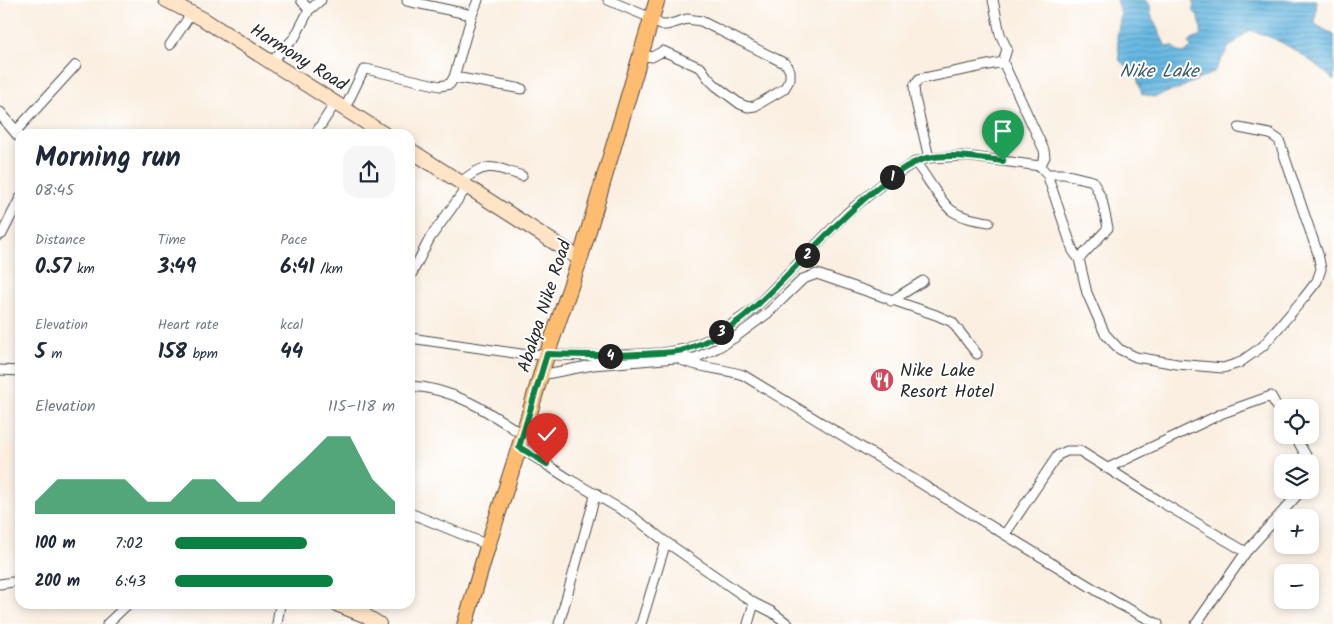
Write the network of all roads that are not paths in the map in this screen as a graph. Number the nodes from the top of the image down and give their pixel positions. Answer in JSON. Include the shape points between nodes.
{"nodes":[{"id":1,"x":166,"y":0,"type":"edge"},
{"id":2,"x":300,"y":0,"type":"edge"},
{"id":3,"x":321,"y":0,"type":"edge"},
{"id":4,"x":478,"y":0,"type":"edge"},
{"id":5,"x":608,"y":0,"type":"edge"},
{"id":6,"x":657,"y":0,"type":"edge"},
{"id":7,"x":993,"y":0,"type":"edge"},
{"id":8,"x":408,"y":1,"type":"edge"},
{"id":9,"x":447,"y":4,"type":"edge"},
{"id":10,"x":309,"y":10,"type":"junction"},
{"id":11,"x":191,"y":14,"type":"junction"},
{"id":12,"x":472,"y":15,"type":"junction"},
{"id":13,"x":652,"y":18,"type":"junction"},
{"id":14,"x":170,"y":45,"type":"dead end"},
{"id":15,"x":640,"y":55,"type":"junction"},
{"id":16,"x":271,"y":62,"type":"junction"},
{"id":17,"x":1003,"y":62,"type":"junction"},
{"id":18,"x":76,"y":65,"type":"dead end"},
{"id":19,"x":454,"y":77,"type":"junction"},
{"id":20,"x":522,"y":89,"type":"dead end"},
{"id":21,"x":340,"y":105,"type":"junction"},
{"id":22,"x":0,"y":113,"type":"edge"},
{"id":23,"x":1239,"y":128,"type":"dead end"},
{"id":24,"x":23,"y":129,"type":"edge"},
{"id":25,"x":319,"y":129,"type":"edge"},
{"id":26,"x":376,"y":129,"type":"edge"},
{"id":27,"x":15,"y":131,"type":"edge"},
{"id":28,"x":415,"y":153,"type":"edge"},
{"id":29,"x":929,"y":158,"type":"junction"},
{"id":30,"x":915,"y":162,"type":"junction"},
{"id":31,"x":1040,"y":166,"type":"junction"},
{"id":32,"x":1047,"y":174,"type":"junction"},
{"id":33,"x":522,"y":176,"type":"dead end"},
{"id":34,"x":464,"y":185,"type":"junction"},
{"id":35,"x":15,"y":208,"type":"edge"},
{"id":36,"x":989,"y":222,"type":"dead end"},
{"id":37,"x":0,"y":234,"type":"edge"},
{"id":38,"x":580,"y":259,"type":"junction"},
{"id":39,"x":1079,"y":259,"type":"junction"},
{"id":40,"x":415,"y":267,"type":"edge"},
{"id":41,"x":923,"y":281,"type":"dead end"},
{"id":42,"x":891,"y":301,"type":"junction"},
{"id":43,"x":415,"y":339,"type":"edge"},
{"id":44,"x":547,"y":354,"type":"junction"},
{"id":45,"x":977,"y":354,"type":"dead end"},
{"id":46,"x":676,"y":358,"type":"junction"},
{"id":47,"x":0,"y":370,"type":"edge"},
{"id":48,"x":15,"y":371,"type":"edge"},
{"id":49,"x":415,"y":386,"type":"edge"},
{"id":50,"x":1274,"y":401,"type":"edge"},
{"id":51,"x":521,"y":443,"type":"junction"},
{"id":52,"x":1108,"y":468,"type":"junction"},
{"id":53,"x":596,"y":493,"type":"junction"},
{"id":54,"x":1294,"y":499,"type":"edge"},
{"id":55,"x":415,"y":515,"type":"edge"},
{"id":56,"x":1005,"y":534,"type":"junction"},
{"id":57,"x":666,"y":542,"type":"junction"},
{"id":58,"x":488,"y":545,"type":"junction"},
{"id":59,"x":1246,"y":552,"type":"junction"},
{"id":60,"x":15,"y":582,"type":"edge"},
{"id":61,"x":0,"y":584,"type":"edge"},
{"id":62,"x":754,"y":603,"type":"junction"},
{"id":63,"x":123,"y":609,"type":"edge"},
{"id":64,"x":279,"y":609,"type":"edge"},
{"id":65,"x":365,"y":610,"type":"edge"},
{"id":66,"x":107,"y":624,"type":"edge"},
{"id":67,"x":277,"y":624,"type":"edge"},
{"id":68,"x":379,"y":624,"type":"edge"},
{"id":69,"x":465,"y":624,"type":"edge"},
{"id":70,"x":559,"y":624,"type":"edge"},
{"id":71,"x":641,"y":624,"type":"edge"},
{"id":72,"x":748,"y":624,"type":"edge"},
{"id":73,"x":788,"y":624,"type":"edge"},
{"id":74,"x":1158,"y":624,"type":"edge"},
{"id":75,"x":1196,"y":624,"type":"edge"}],
"edges":[{"from":1,"to":11,"type":"main road","name":"Harmony Road"},
{"from":2,"to":10,"type":"street"},
{"from":3,"to":10,"type":"street"},
{"from":4,"to":12,"type":"street"},
{"from":5,"to":13,"type":"street"},
{"from":6,"to":13,"type":"main road","name":"Abakpa Nike Road"},
{"from":7,"to":17,"type":"street","via":[[1000,34],[1007,49]]},
{"from":8,"to":9,"type":"street"},
{"from":9,"to":12,"type":"street"},
{"from":10,"to":16,"type":"street","via":[[295,37]]},
{"from":11,"to":14,"type":"street"},
{"from":11,"to":16,"type":"main road","name":"Harmony Road"},
{"from":12,"to":19,"type":"street"},
{"from":13,"to":15,"type":"main road","name":"Abakpa Nike Road"},
{"from":13,"to":15,"type":"street","via":[[661,25],[687,19],[709,24],[786,64],[790,79],[784,89],[748,107],[716,86],[701,68],[663,51],[652,57]]},
{"from":15,"to":38,"type":"main road","name":"Abakpa Nike Road"},
{"from":16,"to":21,"type":"main road","name":"Harmony Road"},
{"from":17,"to":29,"type":"street","via":[[919,79],[914,86],[915,98]]},
{"from":17,"to":31,"type":"street","via":[[1044,150],[1045,157]]},
{"from":18,"to":24,"type":"street"},
{"from":19,"to":20,"type":"street"},
{"from":19,"to":21,"type":"street","via":[[450,84],[440,86],[366,69]]},
{"from":21,"to":25,"type":"street"},
{"from":21,"to":26,"type":"main road","name":"Harmony Road"},
{"from":22,"to":27,"type":"street"},
{"from":23,"to":39,"type":"street","via":[[1270,134],[1279,140],[1321,269],[1317,281],[1263,346],[1239,363],[1223,368],[1136,357],[1119,348],[1105,334],[1087,293]]},
{"from":28,"to":34,"type":"main road"},
{"from":29,"to":30,"type":"street"},
{"from":29,"to":31,"type":"street","via":[[965,156]]},
{"from":30,"to":36,"type":"street","via":[[952,210],[962,216]]},
{"from":30,"to":44,"type":"street","via":[[847,213],[755,308],[714,338],[686,349],[662,353]]},
{"from":31,"to":32,"type":"street"},
{"from":32,"to":39,"type":"street","via":[[1073,251]]},
{"from":32,"to":39,"type":"street","via":[[1064,174],[1093,181],[1102,200],[1108,228]]},
{"from":33,"to":34,"type":"street","via":[[500,168],[483,168],[470,174]]},
{"from":34,"to":38,"type":"main road"},
{"from":34,"to":40,"type":"street"},
{"from":35,"to":37,"type":"street"},
{"from":38,"to":44,"type":"main road","name":"Abakpa Nike Road"},
{"from":41,"to":42,"type":"street"},
{"from":42,"to":45,"type":"street","via":[[952,322]]},
{"from":42,"to":46,"type":"street","via":[[813,274],[734,338],[694,358]]},
{"from":43,"to":44,"type":"street","via":[[520,354]]},
{"from":44,"to":51,"type":"main road","name":"Abakpa Nike Road"},
{"from":46,"to":51,"type":"street","via":[[593,365],[544,375]]},
{"from":46,"to":56,"type":"street","via":[[698,367],[743,375]]},
{"from":47,"to":48,"type":"street"},
{"from":49,"to":51,"type":"street","via":[[461,397]]},
{"from":50,"to":52,"type":"street","via":[[1271,396],[1223,413]]},
{"from":51,"to":53,"type":"street","via":[[569,479]]},
{"from":51,"to":58,"type":"main road","name":"Abakpa Nike Road"},
{"from":52,"to":56,"type":"street","via":[[1080,451],[1058,455]]},
{"from":52,"to":59,"type":"street"},
{"from":53,"to":57,"type":"street"},
{"from":53,"to":70,"type":"street"},
{"from":54,"to":59,"type":"street"},
{"from":55,"to":58,"type":"street"},
{"from":56,"to":74,"type":"street"},
{"from":57,"to":62,"type":"street"},
{"from":57,"to":71,"type":"street"},
{"from":58,"to":69,"type":"main road","name":"Abakpa Nike Road"},
{"from":59,"to":75,"type":"street"},
{"from":60,"to":61,"type":"street"},
{"from":62,"to":72,"type":"street"},
{"from":62,"to":73,"type":"street"},
{"from":63,"to":66,"type":"street"},
{"from":64,"to":67,"type":"street"},
{"from":65,"to":68,"type":"main road"}]}
